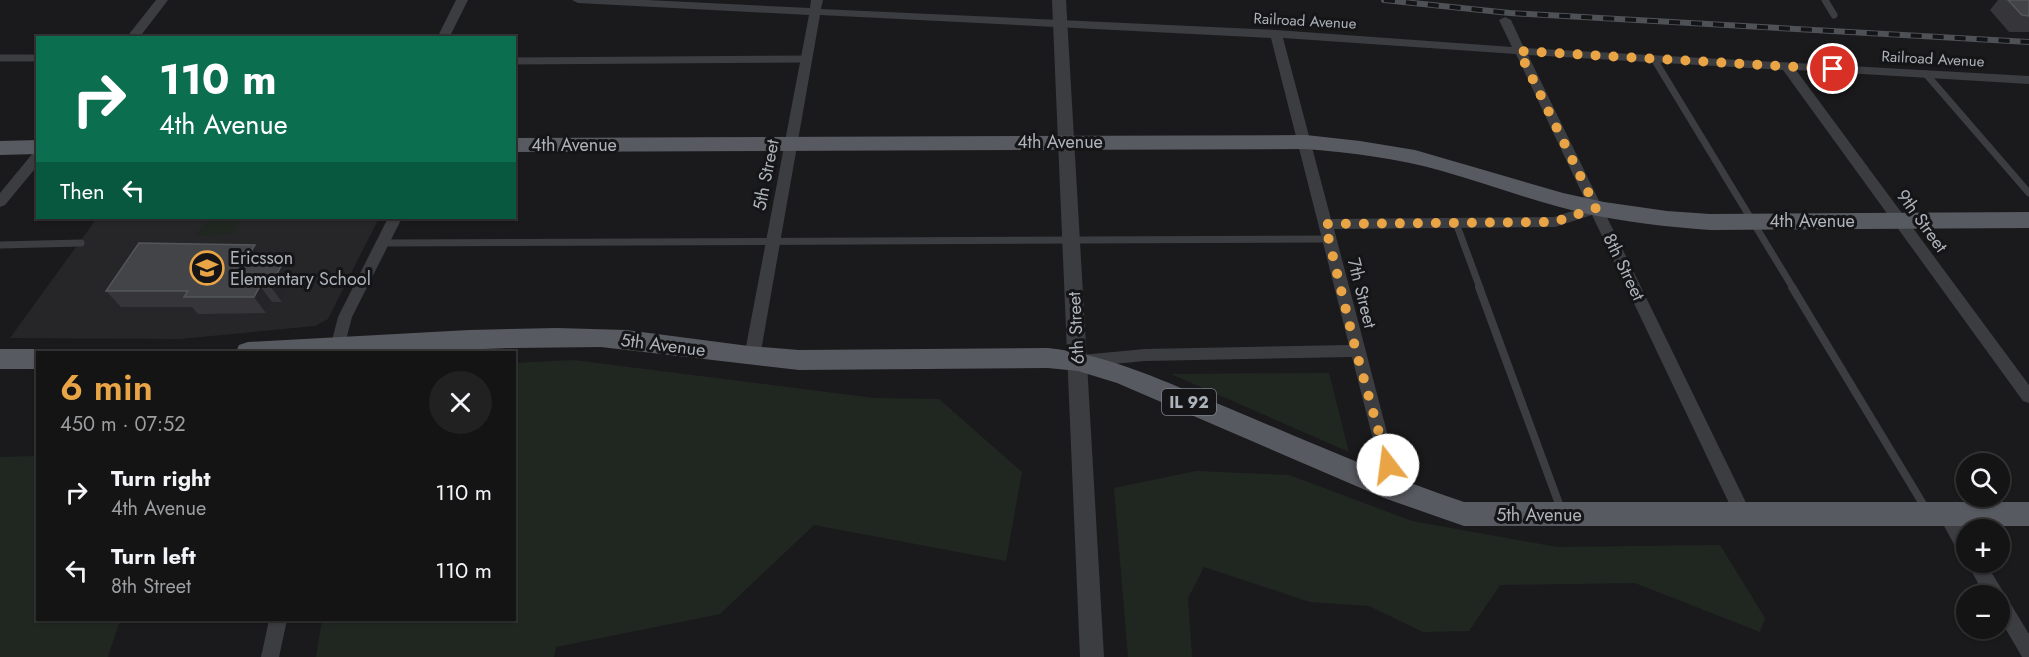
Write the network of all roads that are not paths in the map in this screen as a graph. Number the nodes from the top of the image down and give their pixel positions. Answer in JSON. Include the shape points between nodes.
{"nodes":[{"id":1,"x":162,"y":0,"type":"edge"},
{"id":2,"x":462,"y":0,"type":"edge"},
{"id":3,"x":578,"y":0,"type":"edge"},
{"id":4,"x":1059,"y":0,"type":"edge"},
{"id":5,"x":1825,"y":0,"type":"edge"},
{"id":6,"x":816,"y":6,"type":"edge"},
{"id":7,"x":1834,"y":15,"type":"dead end"},
{"id":8,"x":1504,"y":20,"type":"dead end"},
{"id":9,"x":1061,"y":24,"type":"junction"},
{"id":10,"x":1276,"y":34,"type":"junction"},
{"id":11,"x":134,"y":36,"type":"edge"},
{"id":12,"x":444,"y":36,"type":"edge"},
{"id":13,"x":1519,"y":51,"type":"junction"},
{"id":14,"x":0,"y":58,"type":"edge"},
{"id":15,"x":36,"y":58,"type":"edge"},
{"id":16,"x":806,"y":59,"type":"junction"},
{"id":17,"x":1654,"y":59,"type":"junction"},
{"id":18,"x":516,"y":60,"type":"edge"},
{"id":19,"x":1786,"y":66,"type":"junction"},
{"id":20,"x":1926,"y":74,"type":"junction"},
{"id":21,"x":2029,"y":80,"type":"edge"},
{"id":22,"x":1066,"y":142,"type":"junction"},
{"id":23,"x":1306,"y":142,"type":"junction"},
{"id":24,"x":791,"y":143,"type":"junction"},
{"id":25,"x":516,"y":145,"type":"edge"},
{"id":26,"x":0,"y":147,"type":"edge"},
{"id":27,"x":36,"y":147,"type":"edge"},
{"id":28,"x":36,"y":158,"type":"edge"},
{"id":29,"x":2029,"y":193,"type":"edge"},
{"id":30,"x":0,"y":202,"type":"edge"},
{"id":31,"x":1596,"y":208,"type":"junction"},
{"id":32,"x":394,"y":219,"type":"edge"},
{"id":33,"x":2029,"y":220,"type":"edge"},
{"id":34,"x":1752,"y":221,"type":"junction"},
{"id":35,"x":1900,"y":221,"type":"junction"},
{"id":36,"x":1456,"y":223,"type":"junction"},
{"id":37,"x":1325,"y":224,"type":"junction"},
{"id":38,"x":1329,"y":239,"type":"junction"},
{"id":39,"x":1071,"y":240,"type":"junction"},
{"id":40,"x":772,"y":241,"type":"junction"},
{"id":41,"x":81,"y":243,"type":"dead end"},
{"id":42,"x":382,"y":243,"type":"junction"},
{"id":43,"x":0,"y":244,"type":"edge"},
{"id":44,"x":337,"y":350,"type":"edge"},
{"id":45,"x":292,"y":351,"type":"edge"},
{"id":46,"x":1356,"y":351,"type":"junction"},
{"id":47,"x":752,"y":357,"type":"junction"},
{"id":48,"x":0,"y":359,"type":"edge"},
{"id":49,"x":36,"y":359,"type":"edge"},
{"id":50,"x":1078,"y":361,"type":"junction"},
{"id":51,"x":2029,"y":397,"type":"edge"},
{"id":52,"x":1394,"y":490,"type":"junction"},
{"id":53,"x":2029,"y":514,"type":"edge"},
{"id":54,"x":1564,"y":515,"type":"junction"},
{"id":55,"x":1743,"y":515,"type":"junction"},
{"id":56,"x":1938,"y":515,"type":"junction"},
{"id":57,"x":1956,"y":537,"type":"edge"},
{"id":58,"x":2010,"y":620,"type":"edge"},
{"id":59,"x":278,"y":621,"type":"edge"},
{"id":60,"x":2029,"y":651,"type":"edge"},
{"id":61,"x":270,"y":657,"type":"edge"},
{"id":62,"x":1092,"y":657,"type":"edge"}],
"edges":[{"from":1,"to":11,"type":"street"},
{"from":2,"to":12,"type":"street"},
{"from":3,"to":6,"type":"street","name":"Railroad Avenue"},
{"from":4,"to":9,"type":"street","name":"6th Street"},
{"from":5,"to":7,"type":"lane"},
{"from":6,"to":9,"type":"street","name":"Railroad Avenue"},
{"from":6,"to":16,"type":"street","name":"5th Street"},
{"from":8,"to":13,"type":"street","name":"8th Street"},
{"from":9,"to":10,"type":"street","name":"Railroad Avenue"},
{"from":9,"to":22,"type":"street","name":"6th Street"},
{"from":10,"to":13,"type":"street","name":"Railroad Avenue"},
{"from":10,"to":23,"type":"street","name":"7th Street"},
{"from":13,"to":17,"type":"street","name":"Railroad Avenue"},
{"from":13,"to":31,"type":"street","name":"8th Street"},
{"from":14,"to":15,"type":"lane"},
{"from":16,"to":18,"type":"lane"},
{"from":16,"to":24,"type":"street","name":"5th Street"},
{"from":17,"to":19,"type":"street","name":"Railroad Avenue"},
{"from":17,"to":34,"type":"lane"},
{"from":19,"to":20,"type":"street","name":"Railroad Avenue"},
{"from":19,"to":35,"type":"street","name":"9th Street"},
{"from":20,"to":21,"type":"street","name":"Railroad Avenue"},
{"from":20,"to":29,"type":"lane"},
{"from":22,"to":23,"type":"main road","name":"4th Avenue"},
{"from":22,"to":24,"type":"main road","name":"4th Avenue"},
{"from":22,"to":39,"type":"street","name":"6th Street"},
{"from":23,"to":31,"type":"main road","name":"4th Avenue","via":[[1417,157]]},
{"from":23,"to":37,"type":"street","name":"7th Street"},
{"from":24,"to":25,"type":"main road","name":"4th Avenue"},
{"from":24,"to":40,"type":"street","name":"5th Street"},
{"from":26,"to":27,"type":"main road"},
{"from":28,"to":30,"type":"street"},
{"from":31,"to":34,"type":"main road","name":"4th Avenue","via":[[1675,220]]},
{"from":31,"to":36,"type":"street","name":"4th Avenue","via":[[1555,222]]},
{"from":31,"to":55,"type":"street","name":"8th Street"},
{"from":32,"to":42,"type":"street"},
{"from":33,"to":35,"type":"main road","name":"4th Avenue"},
{"from":34,"to":35,"type":"main road","name":"4th Avenue"},
{"from":34,"to":56,"type":"lane"},
{"from":35,"to":51,"type":"street","name":"9th Street"},
{"from":36,"to":37,"type":"street","name":"4th Avenue"},
{"from":36,"to":54,"type":"lane"},
{"from":37,"to":38,"type":"street","name":"7th Street"},
{"from":38,"to":39,"type":"lane"},
{"from":38,"to":46,"type":"street","name":"7th Street"},
{"from":39,"to":40,"type":"lane"},
{"from":39,"to":50,"type":"street","name":"6th Street"},
{"from":40,"to":42,"type":"lane"},
{"from":40,"to":47,"type":"street","name":"5th Street"},
{"from":41,"to":43,"type":"lane"},
{"from":42,"to":44,"type":"street","via":[[345,316]]},
{"from":44,"to":45,"type":"main road","name":"5th Avenue","number":"IL 92"},
{"from":44,"to":47,"type":"main road","name":"5th Avenue","number":"IL 92","via":[[505,339],[604,338]]},
{"from":46,"to":50,"type":"street","name":"5th Avenue","via":[[1145,355]]},
{"from":46,"to":52,"type":"street","name":"7th Street"},
{"from":47,"to":50,"type":"main road","name":"5th Avenue","number":"IL 92"},
{"from":48,"to":49,"type":"main road"},
{"from":50,"to":52,"type":"main road","name":"5th Avenue","number":"IL 92","via":[[1124,375]]},
{"from":50,"to":62,"type":"street","name":"6th Street"},
{"from":52,"to":54,"type":"main road","name":"5th Avenue","number":"IL 92","via":[[1464,513]]},
{"from":53,"to":56,"type":"main road","name":"5th Avenue","number":"IL 92"},
{"from":54,"to":55,"type":"main road","name":"5th Avenue","number":"IL 92"},
{"from":55,"to":56,"type":"main road","name":"5th Avenue","number":"IL 92"},
{"from":56,"to":57,"type":"street"},
{"from":58,"to":60,"type":"street"},
{"from":59,"to":61,"type":"street"}]}
